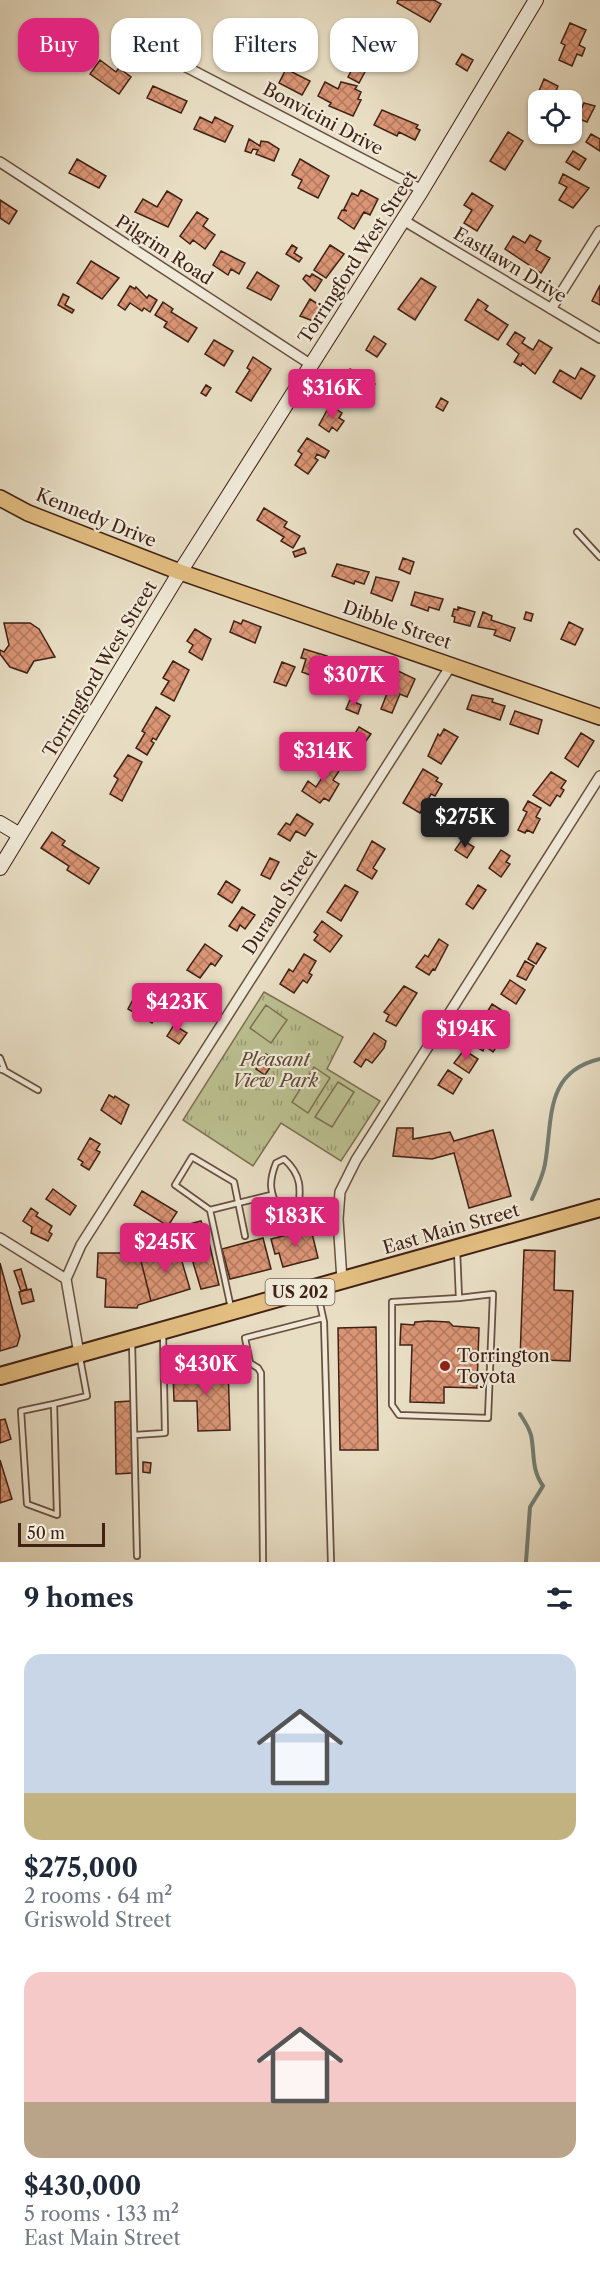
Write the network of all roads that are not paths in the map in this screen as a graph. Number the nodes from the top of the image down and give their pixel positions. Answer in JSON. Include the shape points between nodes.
{"nodes":[{"id":1,"x":536,"y":0,"type":"edge"},
{"id":2,"x":196,"y":72,"type":"edge"},
{"id":3,"x":0,"y":162,"type":"edge"},
{"id":4,"x":422,"y":190,"type":"junction"},
{"id":5,"x":404,"y":220,"type":"junction"},
{"id":6,"x":600,"y":231,"type":"edge"},
{"id":7,"x":551,"y":309,"type":"junction"},
{"id":8,"x":600,"y":338,"type":"edge"},
{"id":9,"x":310,"y":364,"type":"junction"},
{"id":10,"x":0,"y":498,"type":"edge"},
{"id":11,"x":577,"y":532,"type":"dead end"},
{"id":12,"x":600,"y":557,"type":"edge"},
{"id":13,"x":180,"y":572,"type":"junction"},
{"id":14,"x":452,"y":664,"type":"junction"},
{"id":15,"x":600,"y":717,"type":"edge"},
{"id":16,"x":600,"y":776,"type":"edge"},
{"id":17,"x":0,"y":823,"type":"edge"},
{"id":18,"x":20,"y":835,"type":"junction"},
{"id":19,"x":0,"y":868,"type":"edge"},
{"id":20,"x":0,"y":1058,"type":"edge"},
{"id":21,"x":2,"y":1070,"type":"edge"},
{"id":22,"x":38,"y":1090,"type":"dead end"},
{"id":23,"x":271,"y":1195,"type":"junction"},
{"id":24,"x":237,"y":1202,"type":"junction"},
{"id":25,"x":600,"y":1208,"type":"edge"},
{"id":26,"x":339,"y":1209,"type":"junction"},
{"id":27,"x":210,"y":1210,"type":"junction"},
{"id":28,"x":298,"y":1211,"type":"junction"},
{"id":29,"x":245,"y":1236,"type":"dead end"},
{"id":30,"x":0,"y":1238,"type":"edge"},
{"id":31,"x":457,"y":1248,"type":"junction"},
{"id":32,"x":66,"y":1279,"type":"junction"},
{"id":33,"x":342,"y":1280,"type":"junction"},
{"id":34,"x":317,"y":1287,"type":"junction"},
{"id":35,"x":459,"y":1298,"type":"junction"},
{"id":36,"x":231,"y":1311,"type":"junction"},
{"id":37,"x":323,"y":1318,"type":"junction"},
{"id":38,"x":163,"y":1330,"type":"junction"},
{"id":39,"x":132,"y":1339,"type":"junction"},
{"id":40,"x":79,"y":1354,"type":"junction"},
{"id":41,"x":0,"y":1376,"type":"edge"},
{"id":42,"x":54,"y":1404,"type":"junction"},
{"id":43,"x":135,"y":1435,"type":"junction"},
{"id":44,"x":138,"y":1556,"type":"dead end"},
{"id":45,"x":263,"y":1562,"type":"edge"},
{"id":46,"x":331,"y":1562,"type":"edge"}],
"edges":[{"from":1,"to":4,"type":"street","name":"Torringford West Street"},
{"from":2,"to":4,"type":"street","name":"Bonvicini Drive"},
{"from":3,"to":9,"type":"street","name":"Pilgrim Road"},
{"from":4,"to":5,"type":"street","name":"Torringford West Street"},
{"from":5,"to":7,"type":"street","name":"Eastlawn Drive"},
{"from":5,"to":9,"type":"street","name":"Torringford West Street"},
{"from":6,"to":7,"type":"street"},
{"from":7,"to":8,"type":"street","name":"Eastlawn Drive"},
{"from":9,"to":13,"type":"street","name":"Torringford West Street"},
{"from":10,"to":13,"type":"main road","name":"Kennedy Drive","via":[[28,513]]},
{"from":11,"to":12,"type":"lane"},
{"from":13,"to":14,"type":"main road","name":"Dibble Street"},
{"from":13,"to":18,"type":"street","name":"Torringford West Street"},
{"from":14,"to":15,"type":"main road","name":"Dibble Street"},
{"from":14,"to":32,"type":"street","name":"Durand Street","via":[[81,1245]]},
{"from":16,"to":26,"type":"street","via":[[356,1160],[340,1192]]},
{"from":17,"to":18,"type":"street"},
{"from":18,"to":19,"type":"street","name":"Torringford West Street"},
{"from":20,"to":21,"type":"lane"},
{"from":21,"to":22,"type":"lane"},
{"from":23,"to":24,"type":"lane"},
{"from":23,"to":28,"type":"lane","via":[[280,1212]]},
{"from":23,"to":28,"type":"lane","via":[[269,1180],[276,1163],[284,1159],[300,1181]]},
{"from":24,"to":27,"type":"lane"},
{"from":24,"to":27,"type":"lane","via":[[234,1182],[192,1157],[175,1185]]},
{"from":24,"to":29,"type":"lane"},
{"from":25,"to":31,"type":"highway","name":"East Main Street","number":"US 202"},
{"from":26,"to":28,"type":"lane"},
{"from":26,"to":33,"type":"street"},
{"from":27,"to":36,"type":"lane"},
{"from":30,"to":32,"type":"street"},
{"from":31,"to":33,"type":"highway","name":"East Main Street","number":"US 202"},
{"from":31,"to":35,"type":"lane"},
{"from":32,"to":40,"type":"street"},
{"from":33,"to":34,"type":"highway","name":"East Main Street","number":"US 202"},
{"from":34,"to":36,"type":"highway","name":"East Main Street","number":"US 202"},
{"from":34,"to":37,"type":"lane"},
{"from":35,"to":35,"type":"lane","via":[[392,1302],[392,1405],[399,1415],[488,1418],[493,1294]]},
{"from":36,"to":38,"type":"highway","name":"East Main Street","number":"US 202"},
{"from":37,"to":45,"type":"lane","via":[[245,1338],[250,1363],[261,1374]]},
{"from":37,"to":46,"type":"lane"},
{"from":38,"to":39,"type":"highway","name":"East Main Street","number":"US 202"},
{"from":38,"to":43,"type":"lane","via":[[165,1433]]},
{"from":39,"to":40,"type":"highway","name":"East Main Street","number":"US 202"},
{"from":39,"to":43,"type":"lane"},
{"from":40,"to":41,"type":"highway","name":"East Main Street","number":"US 202"},
{"from":40,"to":42,"type":"lane","via":[[87,1396]]},
{"from":42,"to":42,"type":"lane","via":[[21,1411],[27,1504],[57,1515]]},
{"from":43,"to":44,"type":"lane"}]}
